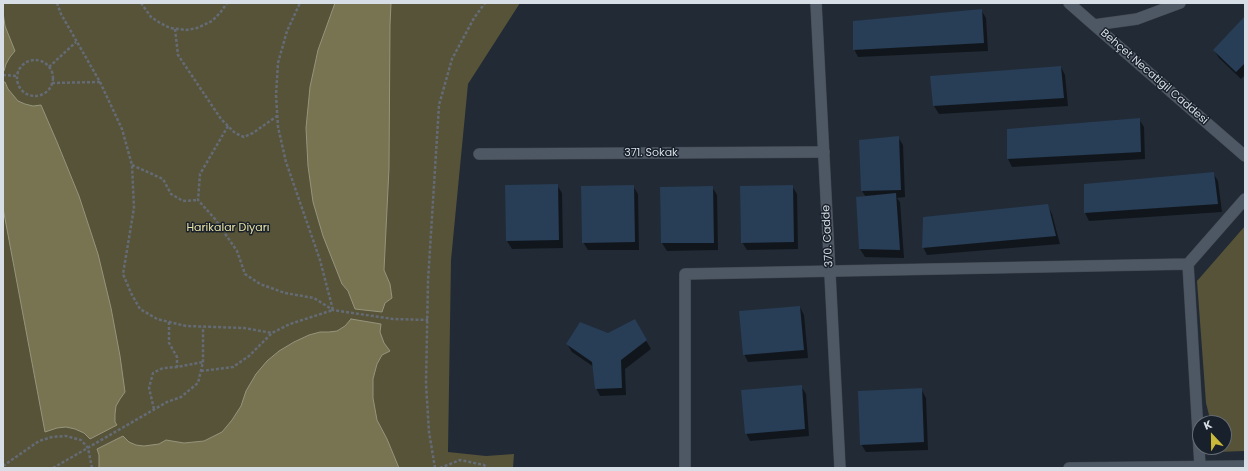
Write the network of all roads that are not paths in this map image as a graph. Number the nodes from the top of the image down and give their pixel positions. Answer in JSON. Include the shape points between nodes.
{"nodes":[{"id":1,"x":816,"y":3,"type":"edge"},
{"id":2,"x":1069,"y":3,"type":"edge"},
{"id":3,"x":1180,"y":3,"type":"edge"},
{"id":4,"x":1094,"y":25,"type":"junction"},
{"id":5,"x":824,"y":152,"type":"junction"},
{"id":6,"x":479,"y":154,"type":"dead end"},
{"id":7,"x":1245,"y":156,"type":"edge"},
{"id":8,"x":1245,"y":199,"type":"edge"},
{"id":9,"x":1188,"y":264,"type":"junction"},
{"id":10,"x":830,"y":271,"type":"junction"},
{"id":11,"x":1200,"y":466,"type":"junction"},
{"id":12,"x":1245,"y":466,"type":"edge"},
{"id":13,"x":686,"y":468,"type":"edge"},
{"id":14,"x":840,"y":468,"type":"edge"},
{"id":15,"x":1069,"y":468,"type":"edge"}],
"edges":[{"from":1,"to":5,"type":"street","name":"370. Cadde"},
{"from":2,"to":4,"type":"street"},
{"from":3,"to":4,"type":"street","name":"Behçet Necatigil Caddesi","via":[[1137,18]]},
{"from":4,"to":7,"type":"street","name":"Behçet Necatigil Caddesi"},
{"from":5,"to":6,"type":"street","name":"371. Sokak"},
{"from":5,"to":10,"type":"street","name":"370. Cadde"},
{"from":8,"to":9,"type":"street"},
{"from":9,"to":10,"type":"street"},
{"from":9,"to":11,"type":"street"},
{"from":10,"to":13,"type":"street","via":[[685,274]]},
{"from":10,"to":14,"type":"street","name":"370. Cadde"},
{"from":11,"to":12,"type":"street"},
{"from":11,"to":15,"type":"street"}]}
